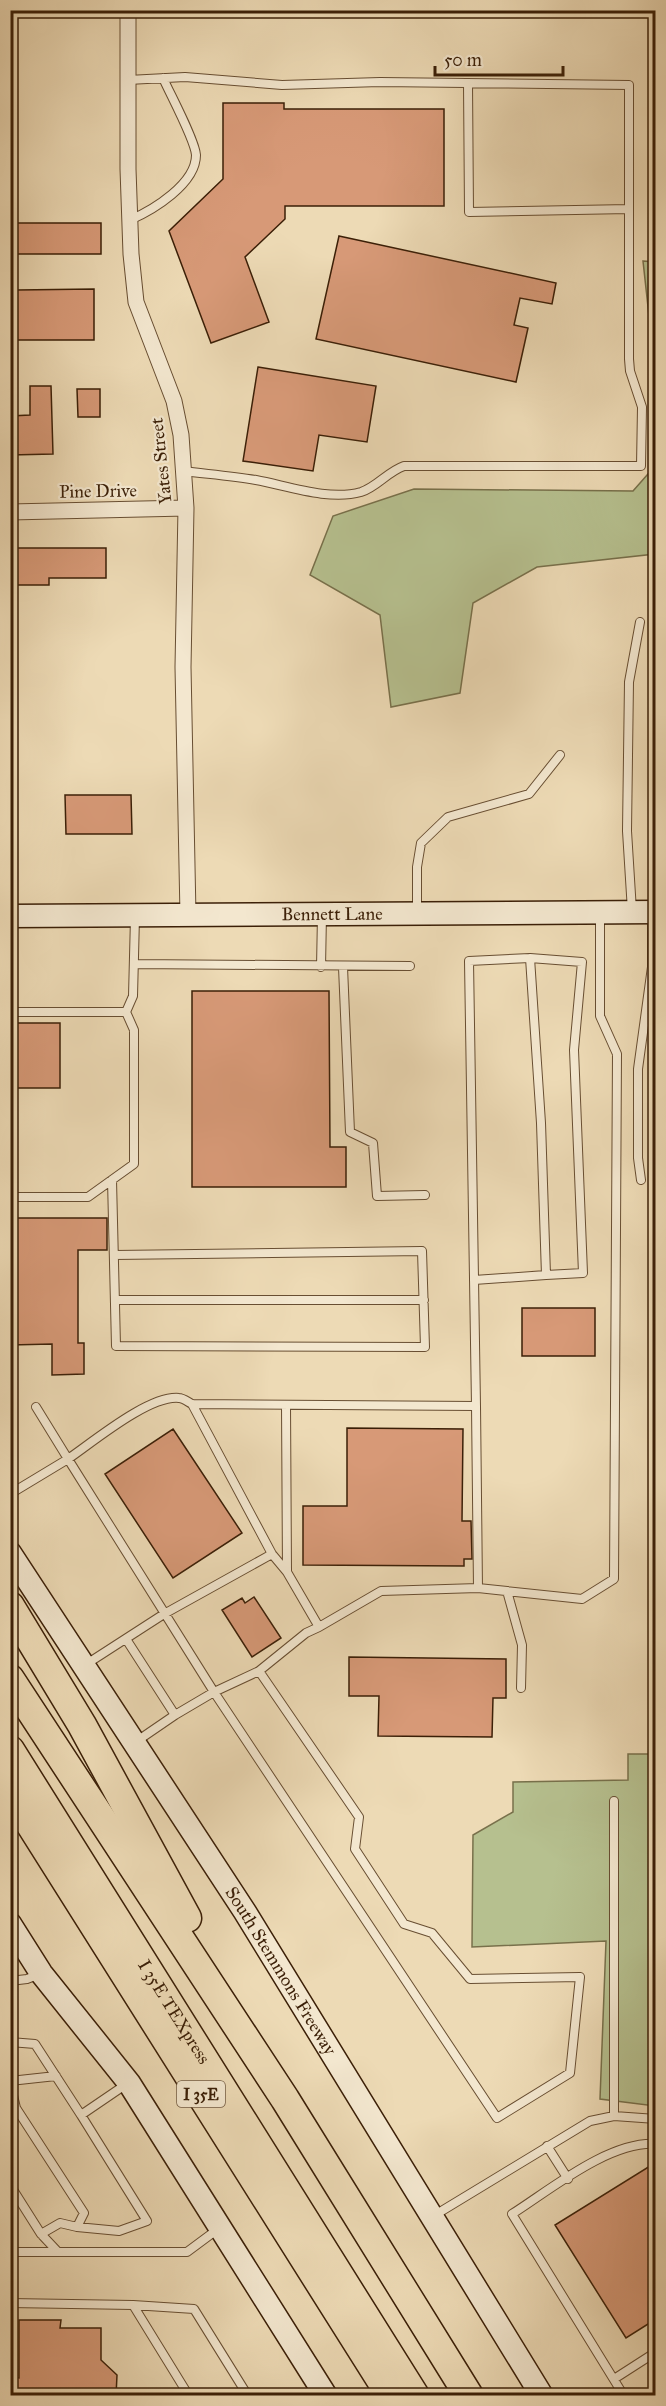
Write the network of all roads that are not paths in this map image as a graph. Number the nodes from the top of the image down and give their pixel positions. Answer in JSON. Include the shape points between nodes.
{"nodes":[{"id":1,"x":128,"y":10,"type":"edge"},
{"id":2,"x":164,"y":78,"type":"junction"},
{"id":3,"x":128,"y":80,"type":"junction"},
{"id":4,"x":468,"y":83,"type":"junction"},
{"id":5,"x":629,"y":209,"type":"junction"},
{"id":6,"x":130,"y":220,"type":"junction"},
{"id":7,"x":183,"y":471,"type":"junction"},
{"id":8,"x":186,"y":508,"type":"junction"},
{"id":9,"x":10,"y":512,"type":"edge"},
{"id":10,"x":640,"y":622,"type":"dead end"},
{"id":11,"x":560,"y":755,"type":"dead end"},
{"id":12,"x":600,"y":912,"type":"junction"},
{"id":13,"x":647,"y":912,"type":"edge"},
{"id":14,"x":417,"y":913,"type":"junction"},
{"id":15,"x":322,"y":914,"type":"junction"},
{"id":16,"x":135,"y":915,"type":"junction"},
{"id":17,"x":188,"y":915,"type":"junction"},
{"id":18,"x":10,"y":916,"type":"edge"},
{"id":19,"x":530,"y":958,"type":"junction"},
{"id":20,"x":134,"y":964,"type":"junction"},
{"id":21,"x":410,"y":966,"type":"dead end"},
{"id":22,"x":321,"y":967,"type":"junction"},
{"id":23,"x":343,"y":967,"type":"junction"},
{"id":24,"x":10,"y":1012,"type":"edge"},
{"id":25,"x":126,"y":1012,"type":"junction"},
{"id":26,"x":112,"y":1180,"type":"junction"},
{"id":27,"x":641,"y":1180,"type":"dead end"},
{"id":28,"x":425,"y":1196,"type":"dead end"},
{"id":29,"x":10,"y":1197,"type":"edge"},
{"id":30,"x":114,"y":1255,"type":"junction"},
{"id":31,"x":546,"y":1275,"type":"junction"},
{"id":32,"x":474,"y":1280,"type":"junction"},
{"id":33,"x":115,"y":1300,"type":"junction"},
{"id":34,"x":424,"y":1300,"type":"junction"},
{"id":35,"x":192,"y":1404,"type":"junction"},
{"id":36,"x":286,"y":1405,"type":"junction"},
{"id":37,"x":476,"y":1406,"type":"junction"},
{"id":38,"x":36,"y":1407,"type":"dead end"},
{"id":39,"x":68,"y":1459,"type":"junction"},
{"id":40,"x":10,"y":1494,"type":"edge"},
{"id":41,"x":10,"y":1553,"type":"edge"},
{"id":42,"x":272,"y":1554,"type":"junction"},
{"id":43,"x":286,"y":1572,"type":"junction"},
{"id":44,"x":478,"y":1588,"type":"junction"},
{"id":45,"x":507,"y":1591,"type":"junction"},
{"id":46,"x":10,"y":1606,"type":"edge"},
{"id":47,"x":164,"y":1614,"type":"junction"},
{"id":48,"x":319,"y":1627,"type":"junction"},
{"id":49,"x":126,"y":1639,"type":"junction"},
{"id":50,"x":84,"y":1666,"type":"junction"},
{"id":51,"x":259,"y":1671,"type":"junction"},
{"id":52,"x":10,"y":1679,"type":"edge"},
{"id":53,"x":521,"y":1688,"type":"dead end"},
{"id":54,"x":214,"y":1692,"type":"junction"},
{"id":55,"x":175,"y":1715,"type":"junction"},
{"id":56,"x":134,"y":1743,"type":"junction"},
{"id":57,"x":10,"y":1750,"type":"edge"},
{"id":58,"x":10,"y":1792,"type":"edge"},
{"id":59,"x":614,"y":1801,"type":"dead end"},
{"id":60,"x":10,"y":1924,"type":"edge"},
{"id":61,"x":41,"y":1973,"type":"junction"},
{"id":62,"x":10,"y":1981,"type":"edge"},
{"id":63,"x":10,"y":2042,"type":"edge"},
{"id":64,"x":56,"y":2076,"type":"junction"},
{"id":65,"x":10,"y":2082,"type":"edge"},
{"id":66,"x":129,"y":2083,"type":"junction"},
{"id":67,"x":285,"y":2099,"type":"junction"},
{"id":68,"x":81,"y":2115,"type":"junction"},
{"id":69,"x":614,"y":2116,"type":"junction"},
{"id":70,"x":656,"y":2119,"type":"edge"},
{"id":71,"x":656,"y":2144,"type":"edge"},
{"id":72,"x":547,"y":2146,"type":"junction"},
{"id":73,"x":568,"y":2179,"type":"junction"},
{"id":74,"x":10,"y":2185,"type":"edge"},
{"id":75,"x":434,"y":2216,"type":"junction"},
{"id":76,"x":77,"y":2227,"type":"junction"},
{"id":77,"x":220,"y":2228,"type":"junction"},
{"id":78,"x":41,"y":2234,"type":"junction"},
{"id":79,"x":10,"y":2252,"type":"edge"},
{"id":80,"x":58,"y":2252,"type":"junction"},
{"id":81,"x":10,"y":2303,"type":"edge"},
{"id":82,"x":133,"y":2305,"type":"junction"},
{"id":83,"x":656,"y":2352,"type":"edge"},
{"id":84,"x":614,"y":2379,"type":"junction"},
{"id":85,"x":189,"y":2396,"type":"edge"},
{"id":86,"x":248,"y":2396,"type":"edge"},
{"id":87,"x":326,"y":2396,"type":"edge"},
{"id":88,"x":391,"y":2396,"type":"edge"},
{"id":89,"x":415,"y":2396,"type":"edge"},
{"id":90,"x":469,"y":2396,"type":"edge"},
{"id":91,"x":542,"y":2396,"type":"edge"},
{"id":92,"x":624,"y":2396,"type":"edge"}],
"edges":[{"from":1,"to":3,"type":"street","name":"Yates Street"},
{"from":2,"to":3,"type":"lane"},
{"from":2,"to":4,"type":"lane","via":[[282,85]]},
{"from":2,"to":6,"type":"lane","via":[[193,144],[195,161],[191,172],[164,202]]},
{"from":3,"to":6,"type":"street","name":"Yates Street"},
{"from":4,"to":5,"type":"lane","via":[[629,85]]},
{"from":4,"to":5,"type":"lane","via":[[469,212]]},
{"from":5,"to":7,"type":"lane","via":[[629,359],[642,407],[641,466],[404,466],[354,493],[304,492],[256,480]]},
{"from":6,"to":7,"type":"street","name":"Yates Street","via":[[136,302],[174,401]]},
{"from":7,"to":8,"type":"street","name":"Yates Street"},
{"from":8,"to":9,"type":"street","name":"Pine Drive"},
{"from":8,"to":17,"type":"street","name":"Yates Street","via":[[183,667]]},
{"from":10,"to":13,"type":"lane","via":[[629,682],[627,821]]},
{"from":11,"to":14,"type":"lane","via":[[529,794],[448,817],[421,843]]},
{"from":12,"to":13,"type":"main road","name":"Bennett Lane"},
{"from":12,"to":14,"type":"main road","name":"Bennett Lane"},
{"from":12,"to":45,"type":"lane","via":[[600,1016],[617,1054],[614,1579],[582,1599]]},
{"from":13,"to":27,"type":"lane","via":[[652,967],[638,1069]]},
{"from":14,"to":15,"type":"main road","name":"Bennett Lane"},
{"from":15,"to":17,"type":"main road","name":"Bennett Lane"},
{"from":15,"to":22,"type":"lane"},
{"from":16,"to":17,"type":"main road","name":"Bennett Lane"},
{"from":16,"to":18,"type":"main road","name":"Bennett Lane"},
{"from":16,"to":20,"type":"lane"},
{"from":19,"to":31,"type":"lane"},
{"from":19,"to":31,"type":"lane","via":[[582,962],[574,1050],[583,1273]]},
{"from":19,"to":32,"type":"lane","via":[[469,961]]},
{"from":20,"to":22,"type":"lane"},
{"from":20,"to":25,"type":"lane","via":[[133,996]]},
{"from":21,"to":23,"type":"lane"},
{"from":22,"to":23,"type":"lane"},
{"from":23,"to":28,"type":"lane","via":[[350,1132],[373,1143],[377,1196]]},
{"from":24,"to":25,"type":"lane"},
{"from":25,"to":26,"type":"lane","via":[[134,1030],[134,1164]]},
{"from":26,"to":29,"type":"lane","via":[[88,1197]]},
{"from":26,"to":30,"type":"lane"},
{"from":30,"to":33,"type":"lane"},
{"from":30,"to":34,"type":"lane","via":[[422,1251]]},
{"from":31,"to":32,"type":"lane"},
{"from":32,"to":37,"type":"lane"},
{"from":33,"to":34,"type":"lane"},
{"from":33,"to":34,"type":"lane","via":[[116,1346],[425,1347]]},
{"from":35,"to":36,"type":"lane"},
{"from":35,"to":39,"type":"lane","via":[[181,1398],[151,1404]]},
{"from":35,"to":42,"type":"lane"},
{"from":36,"to":37,"type":"lane"},
{"from":36,"to":43,"type":"lane"},
{"from":37,"to":44,"type":"lane"},
{"from":38,"to":39,"type":"lane"},
{"from":39,"to":40,"type":"lane"},
{"from":39,"to":47,"type":"lane"},
{"from":41,"to":50,"type":"main road","name":"South Stemmons Freeway"},
{"from":42,"to":43,"type":"lane"},
{"from":42,"to":47,"type":"lane"},
{"from":43,"to":48,"type":"lane"},
{"from":44,"to":45,"type":"lane"},
{"from":44,"to":48,"type":"lane","via":[[381,1591]]},
{"from":45,"to":53,"type":"lane","via":[[522,1645]]},
{"from":46,"to":67,"type":"highway","via":[[82,1725]]},
{"from":47,"to":49,"type":"lane"},
{"from":47,"to":54,"type":"lane"},
{"from":48,"to":51,"type":"lane"},
{"from":49,"to":50,"type":"lane"},
{"from":49,"to":55,"type":"lane"},
{"from":50,"to":56,"type":"main road","name":"South Stemmons Freeway"},
{"from":51,"to":54,"type":"lane"},
{"from":51,"to":54,"type":"lane","via":[[359,1817],[355,1849],[404,1924],[432,1933],[470,1979],[580,1977],[570,2073],[497,2118]]},
{"from":52,"to":67,"type":"highway"},
{"from":54,"to":55,"type":"lane"},
{"from":55,"to":56,"type":"lane"},
{"from":56,"to":75,"type":"main road","name":"South Stemmons Freeway","via":[[245,1912]]},
{"from":57,"to":89,"type":"highway","name":"I 35E TEXpress"},
{"from":58,"to":88,"type":"highway","number":"I 35E"},
{"from":59,"to":69,"type":"lane"},
{"from":60,"to":61,"type":"main road"},
{"from":61,"to":62,"type":"lane"},
{"from":61,"to":66,"type":"main road"},
{"from":63,"to":64,"type":"lane","via":[[35,2044]]},
{"from":64,"to":65,"type":"lane"},
{"from":64,"to":68,"type":"lane"},
{"from":65,"to":76,"type":"lane","via":[[16,2108],[84,2213]]},
{"from":66,"to":68,"type":"lane"},
{"from":66,"to":77,"type":"main road"},
{"from":67,"to":90,"type":"highway"},
{"from":68,"to":76,"type":"lane","via":[[147,2221],[119,2231]]},
{"from":69,"to":70,"type":"lane"},
{"from":69,"to":72,"type":"lane","via":[[590,2121]]},
{"from":71,"to":73,"type":"lane","via":[[640,2143],[619,2149]]},
{"from":72,"to":73,"type":"lane"},
{"from":72,"to":75,"type":"lane"},
{"from":73,"to":84,"type":"lane","via":[[512,2214]]},
{"from":74,"to":78,"type":"lane"},
{"from":75,"to":91,"type":"main road","name":"South Stemmons Freeway"},
{"from":76,"to":78,"type":"lane","via":[[60,2223]]},
{"from":77,"to":80,"type":"lane","via":[[187,2252]]},
{"from":77,"to":87,"type":"main road"},
{"from":78,"to":80,"type":"lane"},
{"from":79,"to":80,"type":"lane"},
{"from":81,"to":82,"type":"lane"},
{"from":82,"to":85,"type":"lane"},
{"from":82,"to":86,"type":"lane","via":[[194,2309]]},
{"from":83,"to":84,"type":"lane"},
{"from":84,"to":92,"type":"lane"}]}
